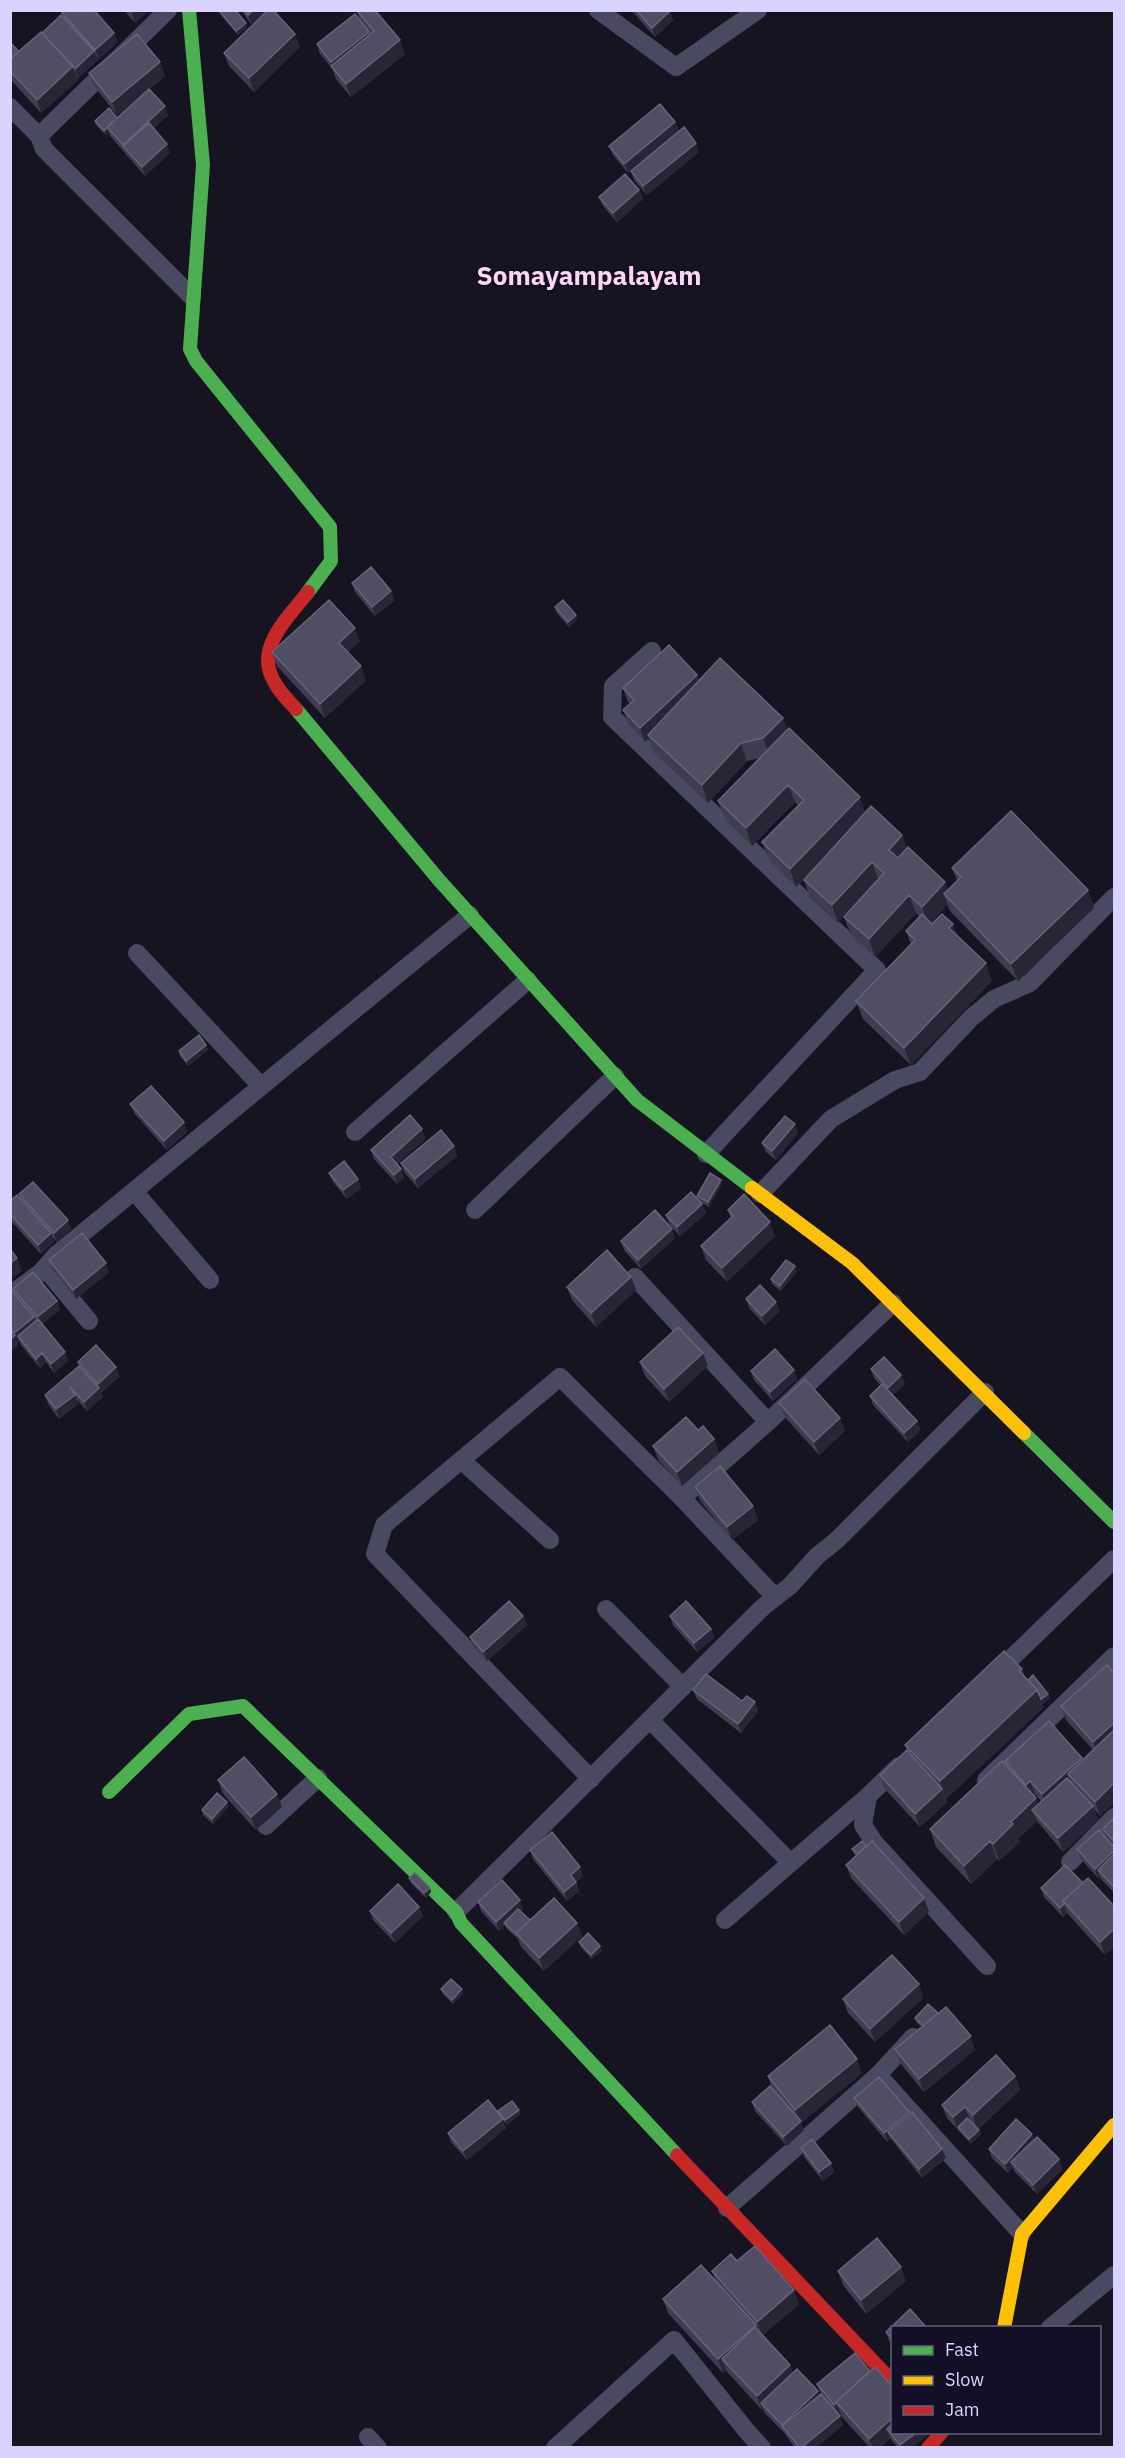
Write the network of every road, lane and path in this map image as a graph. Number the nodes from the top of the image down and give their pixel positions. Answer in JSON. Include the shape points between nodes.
{"nodes":[{"id":1,"x":168,"y":10,"type":"edge"},
{"id":2,"x":189,"y":10,"type":"edge"},
{"id":3,"x":758,"y":10,"type":"edge"},
{"id":4,"x":606,"y":13,"type":"edge"},
{"id":5,"x":10,"y":107,"type":"edge"},
{"id":6,"x":39,"y":136,"type":"junction"},
{"id":7,"x":192,"y":297,"type":"junction"},
{"id":8,"x":652,"y":651,"type":"dead end"},
{"id":9,"x":1114,"y":897,"type":"edge"},
{"id":10,"x":470,"y":915,"type":"junction"},
{"id":11,"x":136,"y":953,"type":"dead end"},
{"id":12,"x":528,"y":980,"type":"junction"},
{"id":13,"x":615,"y":1076,"type":"junction"},
{"id":14,"x":261,"y":1086,"type":"junction"},
{"id":15,"x":355,"y":1132,"type":"dead end"},
{"id":16,"x":706,"y":1154,"type":"junction"},
{"id":17,"x":134,"y":1191,"type":"junction"},
{"id":18,"x":760,"y":1194,"type":"junction"},
{"id":19,"x":475,"y":1210,"type":"dead end"},
{"id":20,"x":45,"y":1268,"type":"junction"},
{"id":21,"x":635,"y":1277,"type":"dead end"},
{"id":22,"x":210,"y":1280,"type":"dead end"},
{"id":23,"x":10,"y":1295,"type":"edge"},
{"id":24,"x":893,"y":1303,"type":"junction"},
{"id":25,"x":88,"y":1321,"type":"dead end"},
{"id":26,"x":984,"y":1392,"type":"junction"},
{"id":27,"x":768,"y":1422,"type":"junction"},
{"id":28,"x":461,"y":1460,"type":"junction"},
{"id":29,"x":682,"y":1498,"type":"junction"},
{"id":30,"x":1114,"y":1522,"type":"edge"},
{"id":31,"x":550,"y":1540,"type":"dead end"},
{"id":32,"x":1114,"y":1559,"type":"edge"},
{"id":33,"x":775,"y":1597,"type":"junction"},
{"id":34,"x":606,"y":1609,"type":"dead end"},
{"id":35,"x":1114,"y":1656,"type":"edge"},
{"id":36,"x":683,"y":1687,"type":"junction"},
{"id":37,"x":979,"y":1689,"type":"edge"},
{"id":38,"x":650,"y":1720,"type":"junction"},
{"id":39,"x":911,"y":1755,"type":"edge"},
{"id":40,"x":318,"y":1778,"type":"junction"},
{"id":41,"x":591,"y":1779,"type":"junction"},
{"id":42,"x":109,"y":1792,"type":"dead end"},
{"id":43,"x":868,"y":1796,"type":"junction"},
{"id":44,"x":970,"y":1796,"type":"edge"},
{"id":45,"x":1114,"y":1817,"type":"edge"},
{"id":46,"x":266,"y":1826,"type":"dead end"},
{"id":47,"x":1070,"y":1862,"type":"dead end"},
{"id":48,"x":791,"y":1863,"type":"junction"},
{"id":49,"x":456,"y":1912,"type":"junction"},
{"id":50,"x":725,"y":1920,"type":"dead end"},
{"id":51,"x":987,"y":1966,"type":"dead end"},
{"id":52,"x":918,"y":2031,"type":"edge"},
{"id":53,"x":878,"y":2075,"type":"junction"},
{"id":54,"x":1114,"y":2125,"type":"edge"},
{"id":55,"x":727,"y":2208,"type":"junction"},
{"id":56,"x":1022,"y":2234,"type":"junction"},
{"id":57,"x":1114,"y":2275,"type":"edge"},
{"id":58,"x":1004,"y":2326,"type":"edge"},
{"id":59,"x":1052,"y":2326,"type":"edge"},
{"id":60,"x":891,"y":2380,"type":"edge"},
{"id":61,"x":941,"y":2434,"type":"edge"},
{"id":62,"x":555,"y":2448,"type":"edge"},
{"id":63,"x":762,"y":2448,"type":"edge"},
{"id":64,"x":928,"y":2448,"type":"edge"}],
"edges":[{"from":1,"to":6,"type":"street"},
{"from":2,"to":7,"type":"street","via":[[204,165]]},
{"from":3,"to":4,"type":"street","via":[[676,67]]},
{"from":5,"to":6,"type":"street"},
{"from":6,"to":7,"type":"street","via":[[44,149]]},
{"from":7,"to":10,"type":"street","via":[[192,355],[330,528],[331,561],[270,643],[267,670]]},
{"from":8,"to":16,"type":"street","via":[[612,686],[612,717],[877,970]]},
{"from":9,"to":18,"type":"street","via":[[1030,983],[994,999],[920,1072],[895,1080],[831,1119]]},
{"from":10,"to":12,"type":"street"},
{"from":10,"to":14,"type":"street"},
{"from":11,"to":14,"type":"street"},
{"from":12,"to":13,"type":"street"},
{"from":12,"to":15,"type":"street"},
{"from":13,"to":16,"type":"street","via":[[646,1109]]},
{"from":13,"to":19,"type":"street"},
{"from":14,"to":17,"type":"street"},
{"from":16,"to":18,"type":"street"},
{"from":17,"to":20,"type":"street"},
{"from":17,"to":22,"type":"street"},
{"from":18,"to":24,"type":"street","via":[[852,1263]]},
{"from":20,"to":23,"type":"street"},
{"from":20,"to":25,"type":"street"},
{"from":21,"to":27,"type":"street"},
{"from":24,"to":26,"type":"street"},
{"from":24,"to":27,"type":"street"},
{"from":26,"to":30,"type":"street"},
{"from":26,"to":33,"type":"street"},
{"from":27,"to":29,"type":"street"},
{"from":28,"to":29,"type":"street","via":[[560,1377]]},
{"from":28,"to":31,"type":"street"},
{"from":28,"to":41,"type":"street","via":[[384,1526],[375,1554]]},
{"from":29,"to":33,"type":"street"},
{"from":32,"to":37,"type":"street"},
{"from":33,"to":36,"type":"street"},
{"from":34,"to":36,"type":"street"},
{"from":35,"to":44,"type":"street"},
{"from":36,"to":38,"type":"street"},
{"from":38,"to":41,"type":"street"},
{"from":38,"to":48,"type":"street"},
{"from":39,"to":43,"type":"street"},
{"from":40,"to":42,"type":"street","via":[[243,1706],[189,1714]]},
{"from":40,"to":46,"type":"street"},
{"from":40,"to":49,"type":"street"},
{"from":41,"to":49,"type":"street"},
{"from":43,"to":48,"type":"street"},
{"from":43,"to":51,"type":"street","via":[[863,1825],[874,1842]]},
{"from":45,"to":47,"type":"street"},
{"from":48,"to":50,"type":"street"},
{"from":49,"to":55,"type":"street","via":[[461,1923]]},
{"from":52,"to":53,"type":"street"},
{"from":53,"to":55,"type":"street"},
{"from":53,"to":56,"type":"street"},
{"from":54,"to":56,"type":"street"},
{"from":55,"to":60,"type":"street"},
{"from":56,"to":58,"type":"street"},
{"from":57,"to":59,"type":"street"},
{"from":61,"to":64,"type":"street"},
{"from":62,"to":63,"type":"street","via":[[674,2340]]}]}
